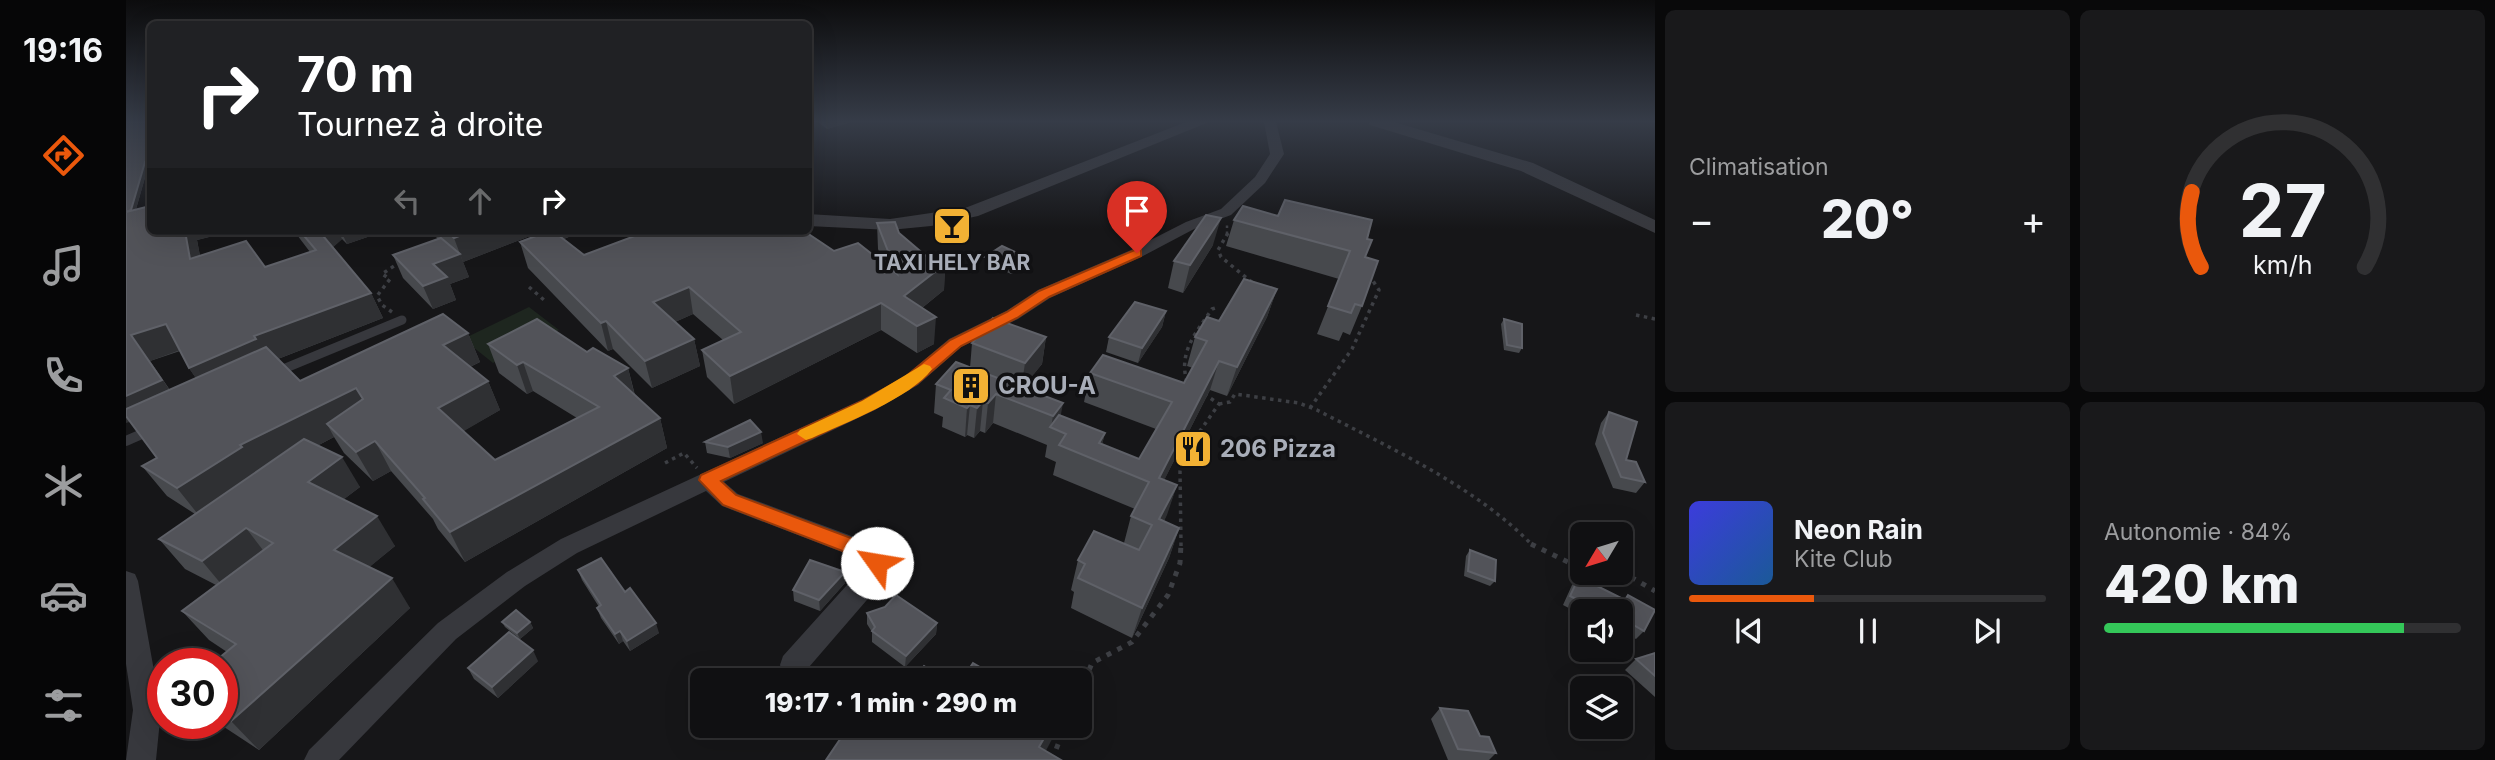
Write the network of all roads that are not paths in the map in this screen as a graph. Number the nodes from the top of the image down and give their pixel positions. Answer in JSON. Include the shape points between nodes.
{"nodes":[{"id":1,"x":1110,"y":157,"type":"edge"},
{"id":2,"x":1275,"y":157,"type":"edge"},
{"id":3,"x":1495,"y":157,"type":"edge"},
{"id":4,"x":812,"y":220,"type":"edge"},
{"id":5,"x":1655,"y":228,"type":"edge"},
{"id":6,"x":402,"y":320,"type":"road end"},
{"id":7,"x":267,"y":376,"type":"edge"},
{"id":8,"x":162,"y":425,"type":"edge"},
{"id":9,"x":126,"y":441,"type":"edge"},
{"id":10,"x":708,"y":480,"type":"junction"},
{"id":11,"x":126,"y":581,"type":"edge"},
{"id":12,"x":793,"y":665,"type":"dead end"},
{"id":13,"x":141,"y":760,"type":"edge"},
{"id":14,"x":319,"y":760,"type":"edge"}],
"edges":[{"from":1,"to":4,"type":"street","via":[[951,217],[870,226]]},
{"from":2,"to":10,"type":"street","via":[[1227,220],[1191,225],[1044,294],[955,343],[911,381],[868,405]]},
{"from":3,"to":5,"type":"street","via":[[1527,167]]},
{"from":6,"to":7,"type":"lane"},
{"from":8,"to":9,"type":"lane"},
{"from":10,"to":12,"type":"street","via":[[730,500],[868,552],[877,563],[876,572]]},
{"from":10,"to":14,"type":"street","via":[[569,546],[516,579],[447,631]]},
{"from":11,"to":13,"type":"street","via":[[146,710]]}]}
